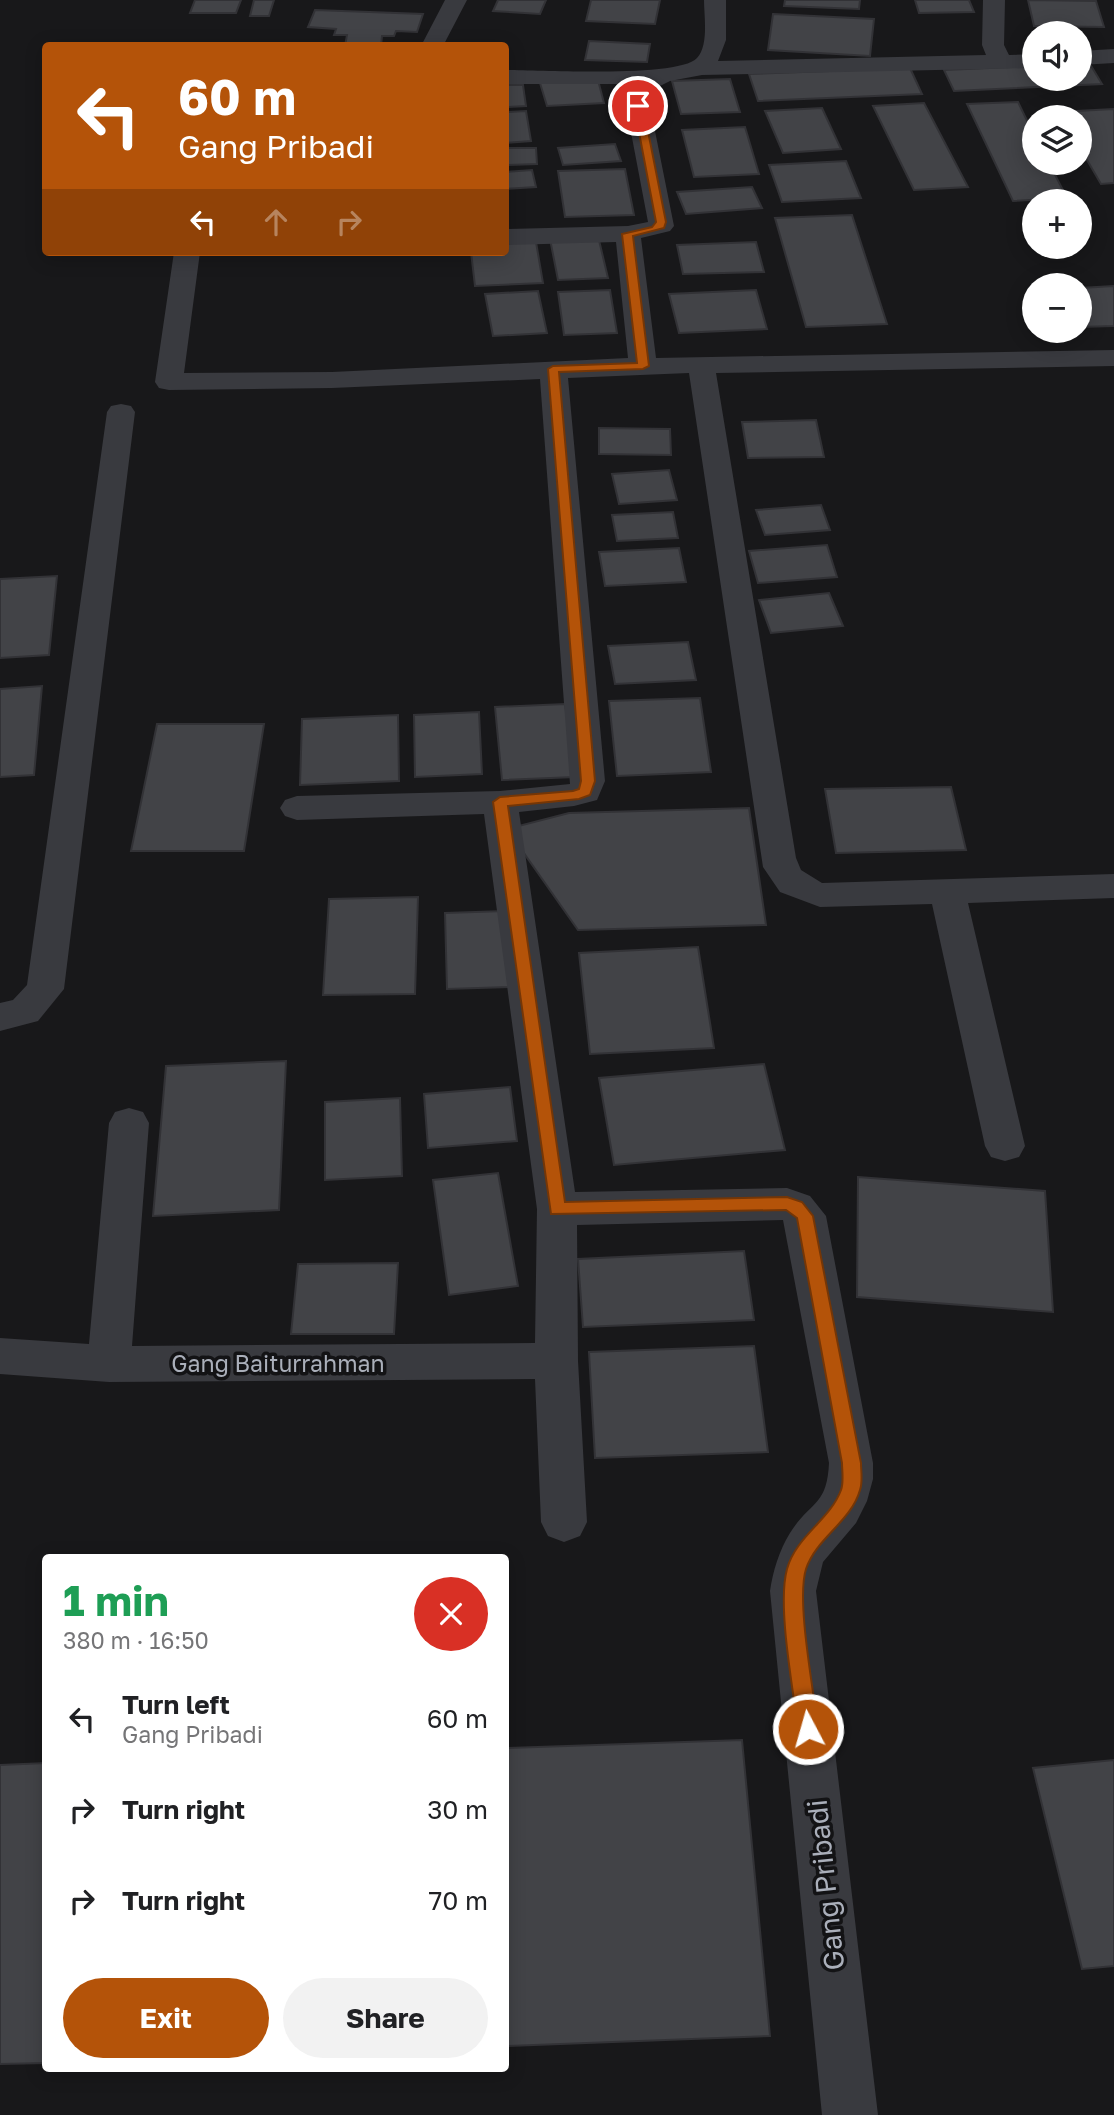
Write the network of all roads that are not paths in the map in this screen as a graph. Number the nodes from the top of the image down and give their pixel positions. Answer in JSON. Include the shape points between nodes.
{"nodes":[{"id":1,"x":456,"y":0,"type":"edge"},
{"id":2,"x":715,"y":0,"type":"edge"},
{"id":3,"x":994,"y":0,"type":"edge"},
{"id":4,"x":434,"y":42,"type":"edge"},
{"id":5,"x":1114,"y":56,"type":"edge"},
{"id":6,"x":1092,"y":57,"type":"edge"},
{"id":7,"x":999,"y":61,"type":"junction"},
{"id":8,"x":1022,"y":61,"type":"edge"},
{"id":9,"x":697,"y":68,"type":"junction"},
{"id":10,"x":509,"y":77,"type":"edge"},
{"id":11,"x":661,"y":77,"type":"junction"},
{"id":12,"x":628,"y":234,"type":"junction"},
{"id":13,"x":509,"y":237,"type":"edge"},
{"id":14,"x":186,"y":256,"type":"edge"},
{"id":15,"x":1114,"y":358,"type":"edge"},
{"id":16,"x":701,"y":365,"type":"junction"},
{"id":17,"x":643,"y":366,"type":"junction"},
{"id":18,"x":553,"y":369,"type":"junction"},
{"id":19,"x":121,"y":412,"type":"dead end"},
{"id":20,"x":500,"y":802,"type":"junction"},
{"id":21,"x":297,"y":808,"type":"dead end"},
{"id":22,"x":1114,"y":886,"type":"edge"},
{"id":23,"x":948,"y":893,"type":"junction"},
{"id":24,"x":0,"y":1017,"type":"edge"},
{"id":25,"x":129,"y":1124,"type":"dead end"},
{"id":26,"x":1005,"y":1146,"type":"dead end"},
{"id":27,"x":557,"y":1209,"type":"junction"},
{"id":28,"x":0,"y":1356,"type":"edge"},
{"id":29,"x":556,"y":1361,"type":"junction"},
{"id":30,"x":109,"y":1364,"type":"junction"},
{"id":31,"x":564,"y":1522,"type":"dead end"},
{"id":32,"x":850,"y":2115,"type":"edge"}],
"edges":[{"from":1,"to":4,"type":"street"},
{"from":2,"to":9,"type":"street","via":[[714,42],[708,60]]},
{"from":3,"to":7,"type":"street","via":[[993,45]]},
{"from":5,"to":6,"type":"street"},
{"from":7,"to":8,"type":"street"},
{"from":7,"to":9,"type":"street"},
{"from":9,"to":11,"type":"street"},
{"from":10,"to":11,"type":"street"},
{"from":11,"to":12,"type":"street","via":[[648,82],[638,106],[660,226]]},
{"from":12,"to":13,"type":"street"},
{"from":12,"to":17,"type":"street"},
{"from":14,"to":18,"type":"street","via":[[169,382],[332,380]]},
{"from":15,"to":16,"type":"street"},
{"from":16,"to":17,"type":"street"},
{"from":16,"to":23,"type":"street","via":[[783,875],[796,887],[820,895]]},
{"from":17,"to":18,"type":"street"},
{"from":18,"to":20,"type":"street","via":[[588,781],[585,792],[574,795]]},
{"from":19,"to":24,"type":"street","via":[[45,989],[24,1011]]},
{"from":20,"to":21,"type":"street"},
{"from":20,"to":27,"type":"street"},
{"from":22,"to":23,"type":"street"},
{"from":23,"to":26,"type":"street"},
{"from":25,"to":30,"type":"street"},
{"from":27,"to":29,"type":"street"},
{"from":27,"to":32,"type":"street","name":"Gang Pribadi","via":[[787,1204],[805,1216],[852,1463],[852,1488],[839,1512],[809,1544],[797,1567],[793,1591]]},
{"from":28,"to":30,"type":"street","name":"Gang Baiturrahman"},
{"from":29,"to":30,"type":"street","name":"Gang Baiturrahman"},
{"from":29,"to":31,"type":"street"}]}
